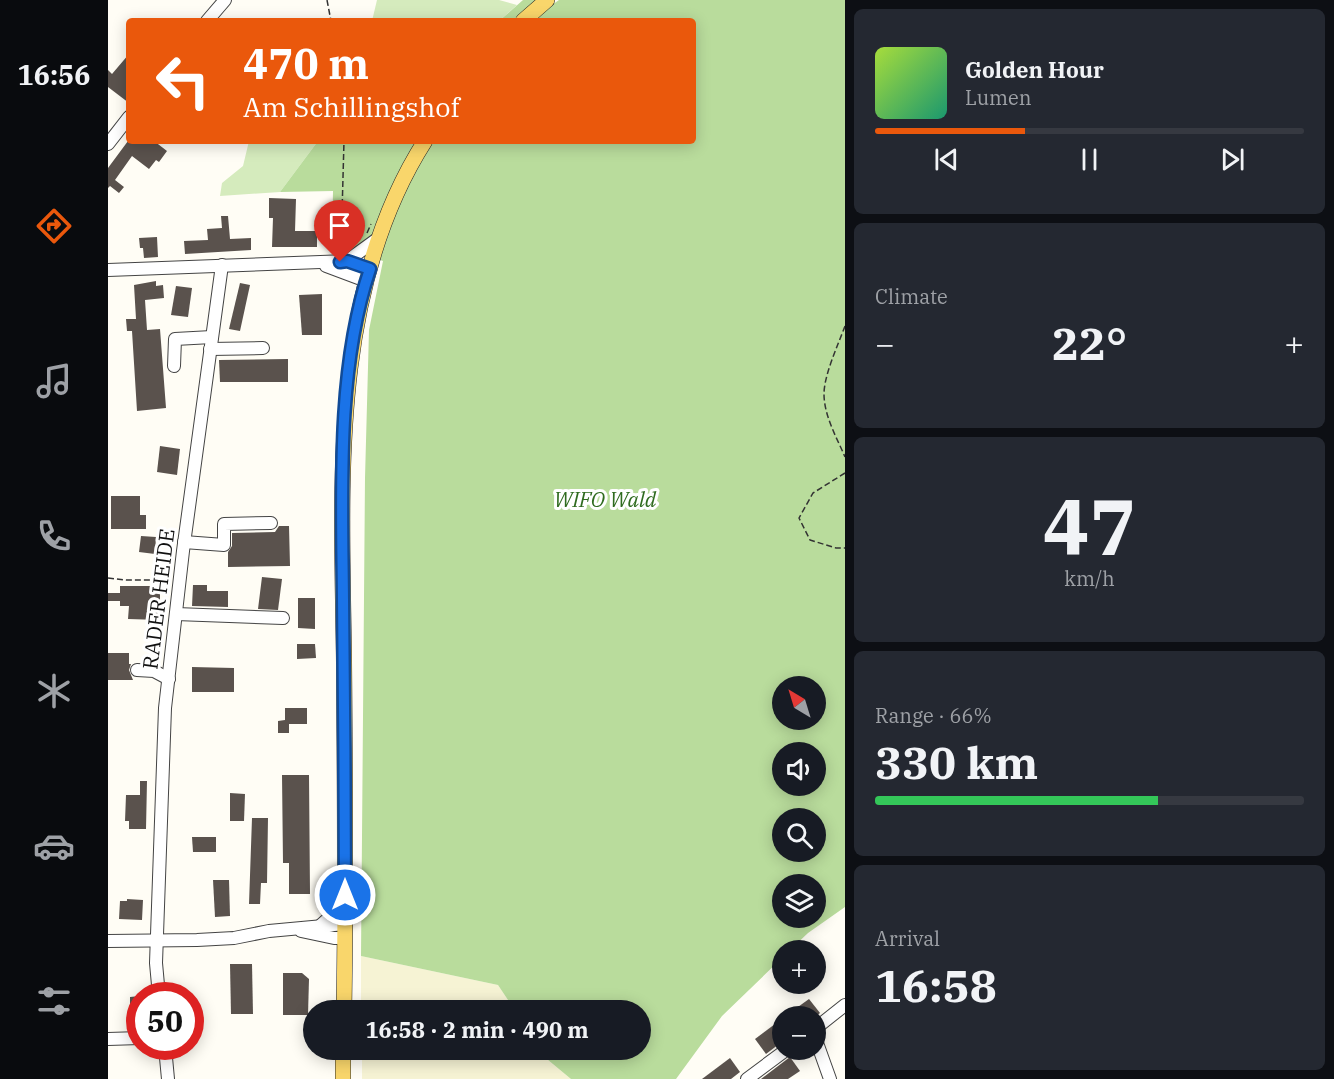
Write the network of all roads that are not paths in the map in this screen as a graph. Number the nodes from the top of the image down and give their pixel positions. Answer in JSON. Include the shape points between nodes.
{"nodes":[{"id":1,"x":225,"y":0,"type":"edge"},
{"id":2,"x":547,"y":0,"type":"edge"},
{"id":3,"x":210,"y":18,"type":"edge"},
{"id":4,"x":526,"y":18,"type":"edge"},
{"id":5,"x":126,"y":121,"type":"edge"},
{"id":6,"x":108,"y":144,"type":"edge"},
{"id":7,"x":423,"y":144,"type":"edge"},
{"id":8,"x":380,"y":237,"type":"junction"},
{"id":9,"x":347,"y":261,"type":"junction"},
{"id":10,"x":322,"y":262,"type":"junction"},
{"id":11,"x":222,"y":265,"type":"junction"},
{"id":12,"x":108,"y":270,"type":"edge"},
{"id":13,"x":368,"y":275,"type":"junction"},
{"id":14,"x":211,"y":343,"type":"junction"},
{"id":15,"x":263,"y":348,"type":"dead end"},
{"id":16,"x":174,"y":366,"type":"dead end"},
{"id":17,"x":271,"y":523,"type":"dead end"},
{"id":18,"x":184,"y":543,"type":"junction"},
{"id":19,"x":176,"y":614,"type":"junction"},
{"id":20,"x":283,"y":618,"type":"dead end"},
{"id":21,"x":136,"y":670,"type":"dead end"},
{"id":22,"x":169,"y":679,"type":"junction"},
{"id":23,"x":345,"y":895,"type":"junction"},
{"id":24,"x":321,"y":925,"type":"junction"},
{"id":25,"x":294,"y":930,"type":"junction"},
{"id":26,"x":345,"y":931,"type":"junction"},
{"id":27,"x":158,"y":940,"type":"junction"},
{"id":28,"x":108,"y":941,"type":"edge"},
{"id":29,"x":158,"y":982,"type":"edge"},
{"id":30,"x":344,"y":1000,"type":"edge"},
{"id":31,"x":845,"y":1005,"type":"edge"},
{"id":32,"x":826,"y":1020,"type":"edge"},
{"id":33,"x":126,"y":1038,"type":"edge"},
{"id":34,"x":108,"y":1039,"type":"edge"},
{"id":35,"x":166,"y":1060,"type":"edge"},
{"id":36,"x":343,"y":1060,"type":"edge"},
{"id":37,"x":773,"y":1060,"type":"edge"},
{"id":38,"x":822,"y":1060,"type":"edge"},
{"id":39,"x":827,"y":1078,"type":"edge"},
{"id":40,"x":168,"y":1079,"type":"edge"},
{"id":41,"x":343,"y":1079,"type":"edge"},
{"id":42,"x":747,"y":1079,"type":"edge"}],
"edges":[{"from":1,"to":3,"type":"street"},
{"from":2,"to":4,"type":"main road"},
{"from":5,"to":6,"type":"street"},
{"from":7,"to":8,"type":"main road","via":[[398,190]]},
{"from":8,"to":9,"type":"street"},
{"from":8,"to":13,"type":"main road"},
{"from":9,"to":10,"type":"street"},
{"from":9,"to":13,"type":"street"},
{"from":10,"to":11,"type":"street"},
{"from":10,"to":13,"type":"street"},
{"from":11,"to":12,"type":"street"},
{"from":11,"to":14,"type":"street","name":"RADER HEIDE"},
{"from":13,"to":23,"type":"main road","via":[[351,354],[344,437]]},
{"from":14,"to":15,"type":"street"},
{"from":14,"to":16,"type":"street","via":[[175,339]]},
{"from":14,"to":18,"type":"street","name":"RADER HEIDE"},
{"from":17,"to":18,"type":"street","via":[[224,524],[224,545]]},
{"from":18,"to":19,"type":"street","name":"RADER HEIDE"},
{"from":19,"to":20,"type":"street"},
{"from":19,"to":22,"type":"street","name":"RADER HEIDE"},
{"from":21,"to":22,"type":"street","via":[[154,671]]},
{"from":22,"to":27,"type":"street","name":"RADER HEIDE"},
{"from":23,"to":24,"type":"street"},
{"from":23,"to":26,"type":"main road"},
{"from":24,"to":25,"type":"street"},
{"from":24,"to":26,"type":"street"},
{"from":25,"to":26,"type":"street","via":[[334,938]]},
{"from":25,"to":27,"type":"street","via":[[234,938]]},
{"from":26,"to":30,"type":"main road"},
{"from":27,"to":28,"type":"street"},
{"from":27,"to":29,"type":"street","name":"RADER HEIDE"},
{"from":31,"to":32,"type":"street"},
{"from":33,"to":34,"type":"street"},
{"from":35,"to":40,"type":"street"},
{"from":36,"to":41,"type":"main road"},
{"from":37,"to":42,"type":"street"},
{"from":38,"to":39,"type":"street"}]}
